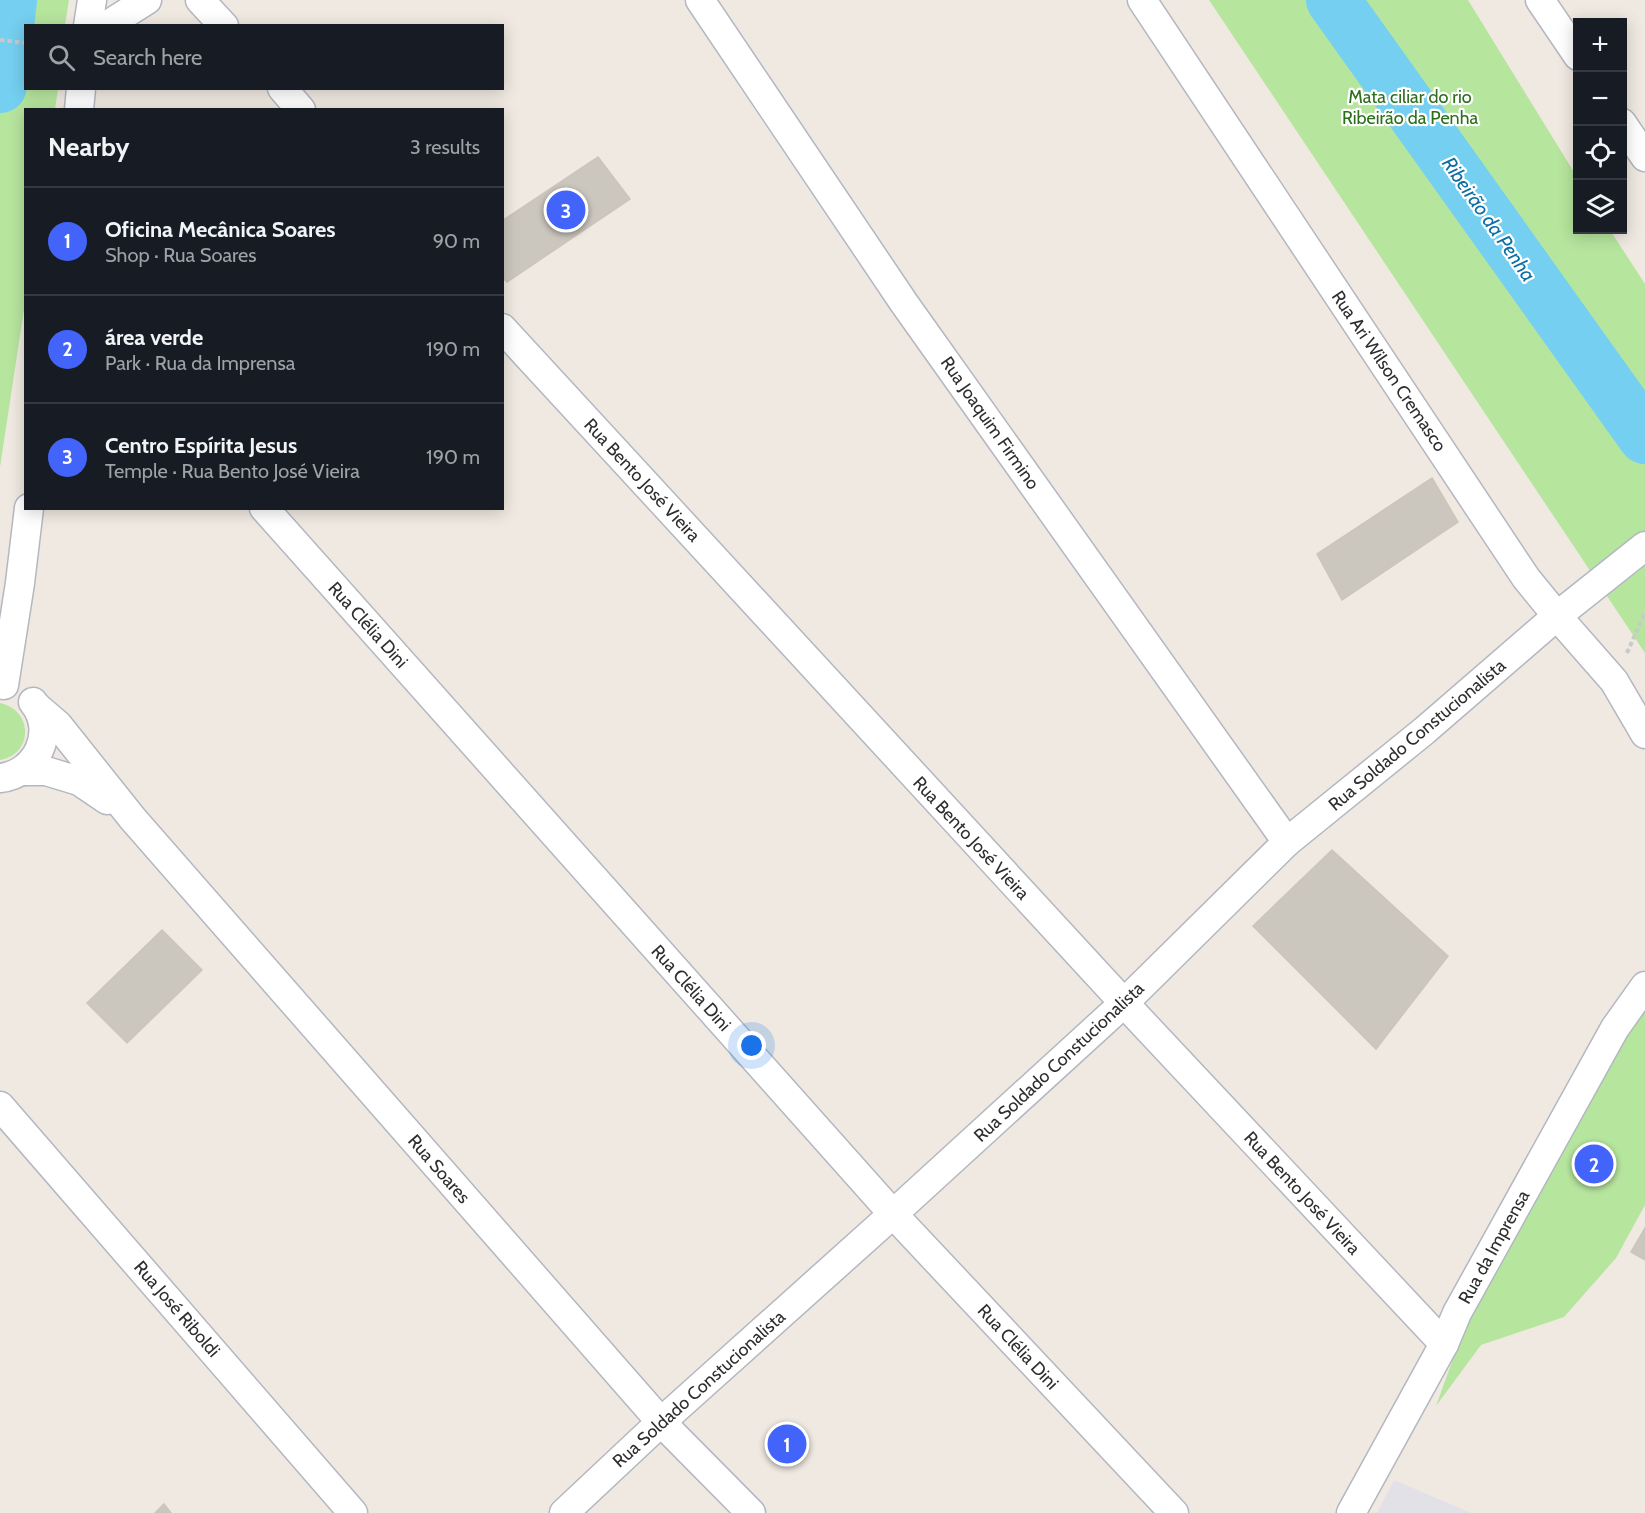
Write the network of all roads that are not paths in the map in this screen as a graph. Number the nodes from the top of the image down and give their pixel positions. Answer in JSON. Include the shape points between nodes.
{"nodes":[{"id":1,"x":92,"y":0,"type":"edge"},
{"id":2,"x":147,"y":0,"type":"edge"},
{"id":3,"x":200,"y":0,"type":"edge"},
{"id":4,"x":700,"y":0,"type":"edge"},
{"id":5,"x":1142,"y":0,"type":"edge"},
{"id":6,"x":1540,"y":0,"type":"edge"},
{"id":7,"x":88,"y":24,"type":"edge"},
{"id":8,"x":109,"y":24,"type":"edge"},
{"id":9,"x":222,"y":24,"type":"edge"},
{"id":10,"x":1573,"y":49,"type":"edge"},
{"id":11,"x":81,"y":90,"type":"edge"},
{"id":12,"x":284,"y":90,"type":"edge"},
{"id":13,"x":79,"y":108,"type":"edge"},
{"id":14,"x":299,"y":108,"type":"edge"},
{"id":15,"x":1625,"y":126,"type":"edge"},
{"id":16,"x":1645,"y":157,"type":"edge"},
{"id":17,"x":504,"y":330,"type":"edge"},
{"id":18,"x":29,"y":510,"type":"edge"},
{"id":19,"x":266,"y":510,"type":"edge"},
{"id":20,"x":1645,"y":546,"type":"edge"},
{"id":21,"x":1557,"y":616,"type":"junction"},
{"id":22,"x":2,"y":685,"type":"edge"},
{"id":23,"x":37,"y":707,"type":"junction"},
{"id":24,"x":1645,"y":734,"type":"edge"},
{"id":25,"x":11,"y":775,"type":"edge"},
{"id":26,"x":133,"y":819,"type":"junction"},
{"id":27,"x":1287,"y":842,"type":"junction"},
{"id":28,"x":1645,"y":986,"type":"edge"},
{"id":29,"x":1124,"y":1003,"type":"junction"},
{"id":30,"x":0,"y":1106,"type":"edge"},
{"id":31,"x":893,"y":1215,"type":"junction"},
{"id":32,"x":1444,"y":1344,"type":"junction"},
{"id":33,"x":661,"y":1422,"type":"junction"},
{"id":34,"x":354,"y":1513,"type":"edge"},
{"id":35,"x":564,"y":1513,"type":"edge"},
{"id":36,"x":751,"y":1513,"type":"edge"},
{"id":37,"x":1174,"y":1513,"type":"edge"},
{"id":38,"x":1351,"y":1513,"type":"edge"}],
"edges":[{"from":1,"to":7,"type":"street"},
{"from":2,"to":8,"type":"street"},
{"from":3,"to":9,"type":"street"},
{"from":4,"to":27,"type":"street","name":"Rua Joaquim Firmino","via":[[904,303]]},
{"from":5,"to":21,"type":"street","name":"Rua Ari Wilson Cremasco","via":[[1526,578]]},
{"from":6,"to":10,"type":"street"},
{"from":11,"to":13,"type":"street"},
{"from":12,"to":14,"type":"street"},
{"from":15,"to":16,"type":"street"},
{"from":17,"to":29,"type":"street","name":"Rua Bento José Vieira"},
{"from":18,"to":22,"type":"street"},
{"from":19,"to":31,"type":"street","name":"Rua Clélia Dini"},
{"from":20,"to":21,"type":"street","name":"Rua Soldado Constucionalista"},
{"from":21,"to":24,"type":"street","name":"Rua Ari Wilson Cremasco","via":[[1614,681]]},
{"from":21,"to":27,"type":"street","name":"Rua Soldado Constucionalista"},
{"from":22,"to":23,"type":"street","via":[[15,688]]},
{"from":23,"to":25,"type":"street","via":[[44,735],[41,749],[33,761]]},
{"from":23,"to":26,"type":"street","via":[[58,724]]},
{"from":25,"to":26,"type":"street","via":[[46,771],[79,781]]},
{"from":26,"to":33,"type":"street","name":"Rua Soares"},
{"from":27,"to":29,"type":"street","name":"Rua Soldado Constucionalista"},
{"from":28,"to":32,"type":"street","name":"Rua da Imprensa","via":[[1615,1028]]},
{"from":29,"to":31,"type":"street","name":"Rua Soldado Constucionalista"},
{"from":29,"to":32,"type":"street","name":"Rua Bento José Vieira"},
{"from":30,"to":34,"type":"street","name":"Rua José Riboldi"},
{"from":31,"to":33,"type":"street","name":"Rua Soldado Constucionalista"},
{"from":31,"to":37,"type":"street","name":"Rua Clélia Dini"},
{"from":32,"to":38,"type":"street","name":"Rua da Imprensa"},
{"from":33,"to":35,"type":"street","name":"Rua Soldado Constucionalista"},
{"from":33,"to":36,"type":"street","name":"Rua Soares"}]}
